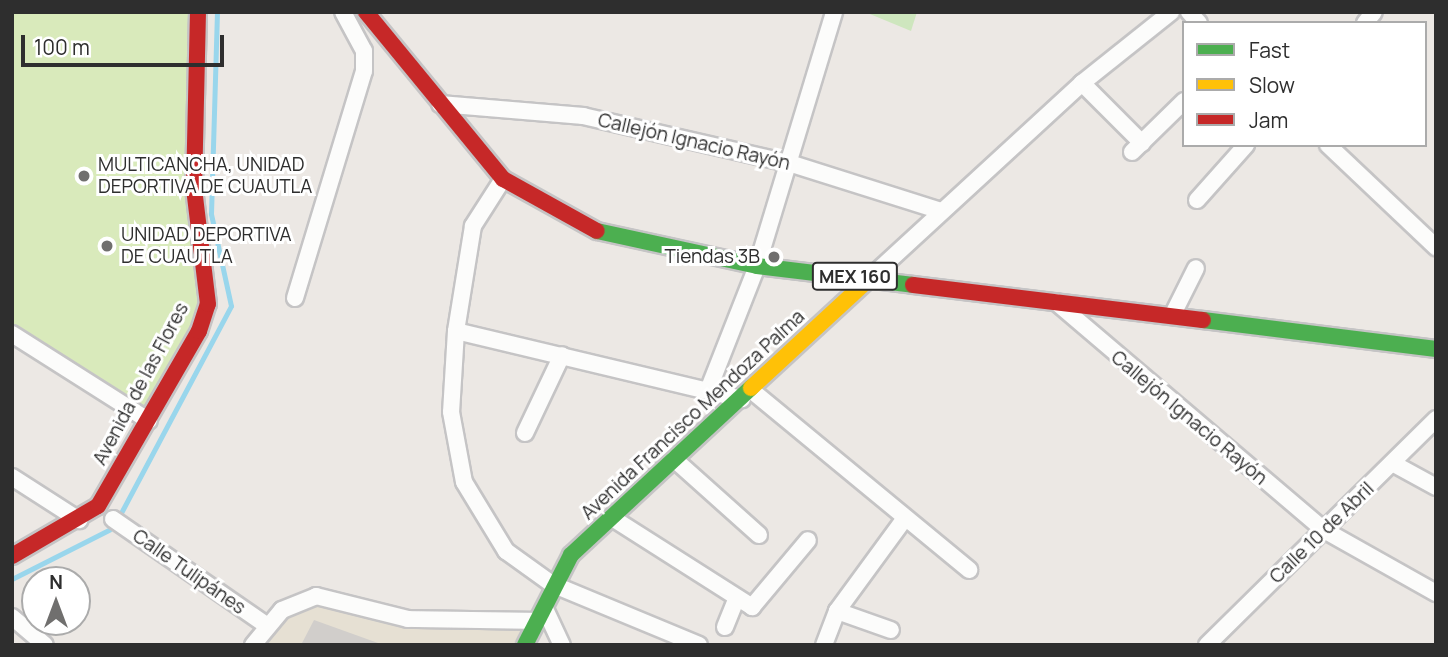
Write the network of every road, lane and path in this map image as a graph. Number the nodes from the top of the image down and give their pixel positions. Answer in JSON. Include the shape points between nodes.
{"nodes":[{"id":1,"x":198,"y":12,"type":"edge"},
{"id":2,"x":343,"y":12,"type":"edge"},
{"id":3,"x":366,"y":12,"type":"edge"},
{"id":4,"x":834,"y":12,"type":"edge"},
{"id":5,"x":1170,"y":12,"type":"edge"},
{"id":6,"x":1082,"y":83,"type":"junction"},
{"id":7,"x":1182,"y":103,"type":"edge"},
{"id":8,"x":440,"y":104,"type":"junction"},
{"id":9,"x":1245,"y":147,"type":"edge"},
{"id":10,"x":1330,"y":147,"type":"edge"},
{"id":11,"x":789,"y":163,"type":"junction"},
{"id":12,"x":503,"y":179,"type":"junction"},
{"id":13,"x":1197,"y":200,"type":"dead end"},
{"id":14,"x":941,"y":211,"type":"junction"},
{"id":15,"x":1436,"y":247,"type":"edge"},
{"id":16,"x":757,"y":266,"type":"junction"},
{"id":17,"x":1196,"y":268,"type":"dead end"},
{"id":18,"x":870,"y":278,"type":"junction"},
{"id":19,"x":295,"y":298,"type":"dead end"},
{"id":20,"x":1056,"y":302,"type":"junction"},
{"id":21,"x":1172,"y":314,"type":"junction"},
{"id":22,"x":456,"y":331,"type":"junction"},
{"id":23,"x":12,"y":334,"type":"edge"},
{"id":24,"x":1436,"y":349,"type":"edge"},
{"id":25,"x":562,"y":355,"type":"junction"},
{"id":26,"x":709,"y":388,"type":"junction"},
{"id":27,"x":746,"y":394,"type":"junction"},
{"id":28,"x":1436,"y":419,"type":"edge"},
{"id":29,"x":149,"y":421,"type":"junction"},
{"id":30,"x":525,"y":433,"type":"dead end"},
{"id":31,"x":674,"y":460,"type":"junction"},
{"id":32,"x":1394,"y":464,"type":"junction"},
{"id":33,"x":12,"y":477,"type":"edge"},
{"id":34,"x":1436,"y":487,"type":"edge"},
{"id":35,"x":905,"y":518,"type":"junction"},
{"id":36,"x":113,"y":519,"type":"dead end"},
{"id":37,"x":614,"y":519,"type":"junction"},
{"id":38,"x":79,"y":520,"type":"junction"},
{"id":39,"x":1324,"y":530,"type":"junction"},
{"id":40,"x":759,"y":535,"type":"dead end"},
{"id":41,"x":808,"y":540,"type":"dead end"},
{"id":42,"x":12,"y":556,"type":"edge"},
{"id":43,"x":969,"y":570,"type":"dead end"},
{"id":44,"x":552,"y":584,"type":"junction"},
{"id":45,"x":1436,"y":593,"type":"edge"},
{"id":46,"x":737,"y":598,"type":"junction"},
{"id":47,"x":837,"y":611,"type":"junction"},
{"id":48,"x":540,"y":615,"type":"junction"},
{"id":49,"x":12,"y":617,"type":"edge"},
{"id":50,"x":266,"y":625,"type":"junction"},
{"id":51,"x":725,"y":627,"type":"dead end"},
{"id":52,"x":891,"y":630,"type":"dead end"},
{"id":53,"x":46,"y":645,"type":"edge"},
{"id":54,"x":253,"y":645,"type":"edge"},
{"id":55,"x":525,"y":645,"type":"edge"},
{"id":56,"x":562,"y":645,"type":"edge"},
{"id":57,"x":699,"y":645,"type":"edge"},
{"id":58,"x":824,"y":645,"type":"edge"},
{"id":59,"x":1207,"y":645,"type":"edge"}],
"edges":[{"from":1,"to":29,"type":"main road","name":"Avenida de las Flores","via":[[194,188],[208,304]]},
{"from":2,"to":19,"type":"street","via":[[364,51],[364,71]]},
{"from":3,"to":8,"type":"main road","number":"MEX 160"},
{"from":4,"to":11,"type":"street"},
{"from":5,"to":6,"type":"street","name":"Avenida Francisco Mendoza Palma"},
{"from":6,"to":7,"type":"street","via":[[1137,148]]},
{"from":6,"to":14,"type":"street","name":"Avenida Francisco Mendoza Palma"},
{"from":8,"to":11,"type":"street","name":"Callejón Ignacio Rayón","via":[[583,116]]},
{"from":8,"to":12,"type":"main road","number":"MEX 160"},
{"from":9,"to":13,"type":"street"},
{"from":10,"to":15,"type":"street"},
{"from":11,"to":14,"type":"street","name":"Callejón Ignacio Rayón"},
{"from":11,"to":16,"type":"street"},
{"from":12,"to":16,"type":"main road","number":"MEX 160","via":[[603,234]]},
{"from":12,"to":22,"type":"street","via":[[473,226]]},
{"from":14,"to":18,"type":"street","name":"Avenida Francisco Mendoza Palma"},
{"from":16,"to":18,"type":"main road","number":"MEX 160"},
{"from":16,"to":26,"type":"street"},
{"from":17,"to":21,"type":"street"},
{"from":18,"to":20,"type":"main road","number":"MEX 160"},
{"from":18,"to":27,"type":"main road","name":"Avenida Francisco Mendoza Palma"},
{"from":20,"to":21,"type":"main road","number":"MEX 160"},
{"from":20,"to":39,"type":"street","name":"Callejón Ignacio Rayón"},
{"from":21,"to":24,"type":"main road","number":"MEX 160"},
{"from":22,"to":25,"type":"street"},
{"from":22,"to":44,"type":"street","via":[[451,412],[464,482],[506,551]]},
{"from":23,"to":29,"type":"street"},
{"from":25,"to":26,"type":"street"},
{"from":25,"to":30,"type":"street"},
{"from":26,"to":27,"type":"street"},
{"from":27,"to":31,"type":"main road","name":"Avenida Francisco Mendoza Palma"},
{"from":27,"to":35,"type":"street"},
{"from":28,"to":32,"type":"street","name":"Calle 10 de Abril"},
{"from":29,"to":38,"type":"main road","name":"Avenida de las Flores","via":[[98,506]]},
{"from":31,"to":37,"type":"main road","name":"Avenida Francisco Mendoza Palma"},
{"from":31,"to":40,"type":"street"},
{"from":32,"to":34,"type":"street"},
{"from":32,"to":39,"type":"street","name":"Calle 10 de Abril"},
{"from":33,"to":38,"type":"street"},
{"from":35,"to":43,"type":"street"},
{"from":35,"to":47,"type":"street"},
{"from":36,"to":50,"type":"street","name":"Calle Tulipánes"},
{"from":37,"to":44,"type":"main road","name":"Avenida Francisco Mendoza Palma","via":[[571,555]]},
{"from":37,"to":46,"type":"street"},
{"from":38,"to":42,"type":"main road","name":"Avenida de las Flores"},
{"from":39,"to":45,"type":"street","name":"Callejón Ignacio Rayón"},
{"from":39,"to":59,"type":"street","name":"Calle 10 de Abril"},
{"from":41,"to":46,"type":"street","via":[[752,607]]},
{"from":44,"to":48,"type":"main road","name":"Avenida Francisco Mendoza Palma"},
{"from":44,"to":57,"type":"street"},
{"from":46,"to":51,"type":"street"},
{"from":47,"to":52,"type":"street"},
{"from":47,"to":58,"type":"street"},
{"from":48,"to":50,"type":"street","via":[[408,619],[316,596],[298,599]]},
{"from":48,"to":55,"type":"main road","name":"Avenida Francisco Mendoza Palma"},
{"from":48,"to":56,"type":"street"},
{"from":49,"to":53,"type":"street"},
{"from":50,"to":54,"type":"street"}]}
